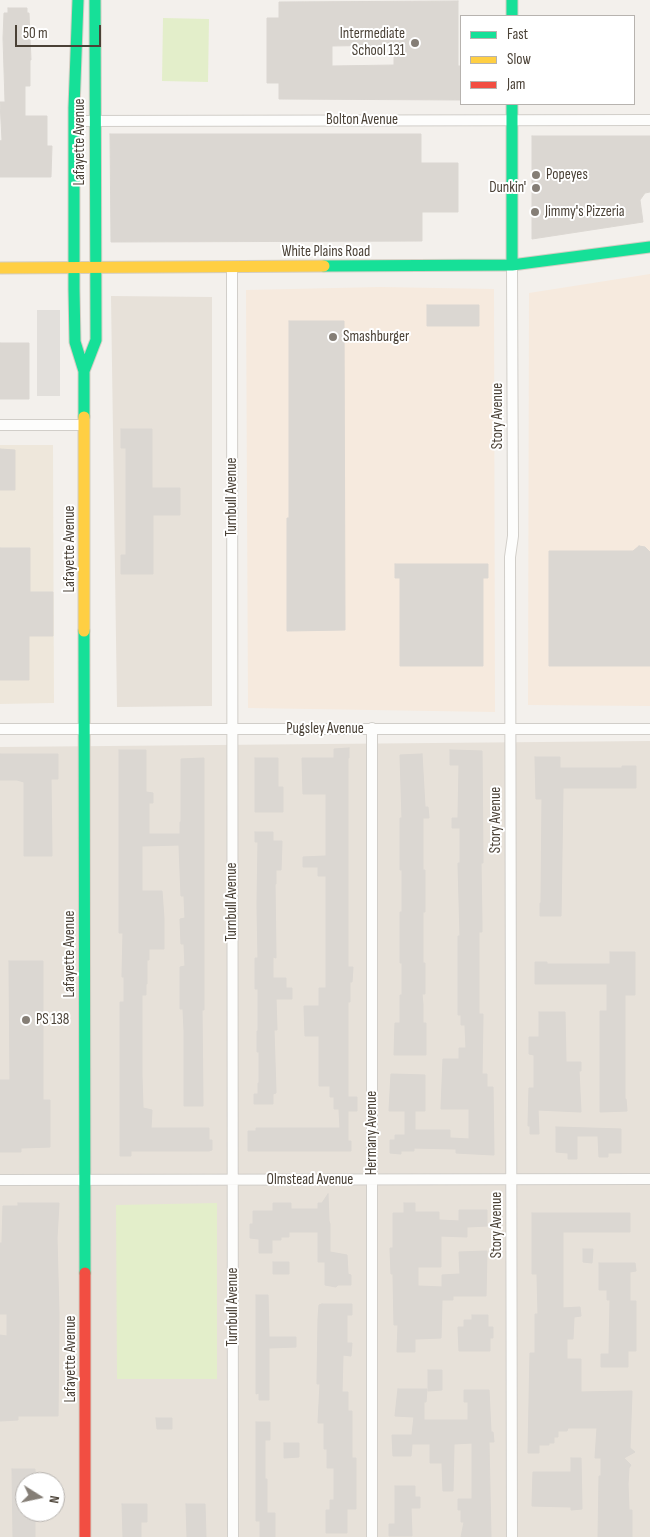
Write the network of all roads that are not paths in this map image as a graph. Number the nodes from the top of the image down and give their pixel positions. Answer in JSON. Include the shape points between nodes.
{"nodes":[{"id":1,"x":78,"y":0,"type":"edge"},
{"id":2,"x":95,"y":0,"type":"edge"},
{"id":3,"x":512,"y":0,"type":"edge"},
{"id":4,"x":512,"y":15,"type":"edge"},
{"id":5,"x":512,"y":105,"type":"edge"},
{"id":6,"x":512,"y":119,"type":"junction"},
{"id":7,"x":650,"y":120,"type":"edge"},
{"id":8,"x":74,"y":121,"type":"junction"},
{"id":9,"x":95,"y":122,"type":"junction"},
{"id":10,"x":650,"y":247,"type":"edge"},
{"id":11,"x":512,"y":265,"type":"junction"},
{"id":12,"x":0,"y":268,"type":"edge"},
{"id":13,"x":74,"y":268,"type":"junction"},
{"id":14,"x":96,"y":268,"type":"junction"},
{"id":15,"x":232,"y":268,"type":"junction"},
{"id":16,"x":84,"y":371,"type":"junction"},
{"id":17,"x":0,"y":425,"type":"edge"},
{"id":18,"x":84,"y":425,"type":"junction"},
{"id":19,"x":372,"y":728,"type":"junction"},
{"id":20,"x":0,"y":729,"type":"edge"},
{"id":21,"x":85,"y":729,"type":"junction"},
{"id":22,"x":232,"y":729,"type":"junction"},
{"id":23,"x":511,"y":729,"type":"junction"},
{"id":24,"x":650,"y":729,"type":"edge"},
{"id":25,"x":650,"y":1179,"type":"edge"},
{"id":26,"x":0,"y":1180,"type":"edge"},
{"id":27,"x":86,"y":1180,"type":"junction"},
{"id":28,"x":233,"y":1180,"type":"junction"},
{"id":29,"x":372,"y":1180,"type":"junction"},
{"id":30,"x":512,"y":1180,"type":"junction"},
{"id":31,"x":86,"y":1537,"type":"edge"},
{"id":32,"x":233,"y":1537,"type":"edge"},
{"id":33,"x":372,"y":1537,"type":"edge"},
{"id":34,"x":512,"y":1537,"type":"edge"}],
"edges":[{"from":1,"to":8,"type":"street","name":"Lafayette Avenue"},
{"from":2,"to":9,"type":"street","name":"Lafayette Avenue"},
{"from":3,"to":4,"type":"street"},
{"from":5,"to":6,"type":"street","name":"Story Avenue"},
{"from":6,"to":7,"type":"street","name":"Bolton Avenue"},
{"from":6,"to":9,"type":"street","name":"Bolton Avenue"},
{"from":6,"to":11,"type":"street","name":"Story Avenue"},
{"from":8,"to":9,"type":"street","name":"Bolton Avenue"},
{"from":8,"to":13,"type":"street","name":"Lafayette Avenue"},
{"from":9,"to":14,"type":"street","name":"Lafayette Avenue"},
{"from":10,"to":11,"type":"street","name":"White Plains Road"},
{"from":11,"to":15,"type":"street","name":"White Plains Road"},
{"from":11,"to":23,"type":"street","name":"Story Avenue"},
{"from":12,"to":13,"type":"street","name":"White Plains Road"},
{"from":13,"to":14,"type":"street","name":"White Plains Road"},
{"from":13,"to":16,"type":"street","name":"Lafayette Avenue","via":[[75,342]]},
{"from":14,"to":15,"type":"street","name":"White Plains Road"},
{"from":14,"to":16,"type":"street","name":"Lafayette Avenue","via":[[96,340]]},
{"from":15,"to":22,"type":"street","name":"Turnbull Avenue"},
{"from":16,"to":18,"type":"street","name":"Lafayette Avenue"},
{"from":17,"to":18,"type":"street"},
{"from":18,"to":21,"type":"street","name":"Lafayette Avenue"},
{"from":19,"to":22,"type":"street","name":"Pugsley Avenue"},
{"from":19,"to":23,"type":"street","name":"Pugsley Avenue"},
{"from":19,"to":29,"type":"street","name":"Hermany Avenue"},
{"from":20,"to":21,"type":"street","name":"Pugsley Avenue"},
{"from":21,"to":22,"type":"street","name":"Pugsley Avenue"},
{"from":21,"to":27,"type":"street","name":"Lafayette Avenue"},
{"from":22,"to":28,"type":"street","name":"Turnbull Avenue"},
{"from":23,"to":24,"type":"street","name":"Pugsley Avenue"},
{"from":23,"to":30,"type":"street","name":"Story Avenue"},
{"from":25,"to":30,"type":"street","name":"Olmstead Avenue"},
{"from":26,"to":27,"type":"street","name":"Olmstead Avenue"},
{"from":27,"to":28,"type":"street","name":"Olmstead Avenue"},
{"from":27,"to":31,"type":"street","name":"Lafayette Avenue"},
{"from":28,"to":29,"type":"street","name":"Olmstead Avenue"},
{"from":28,"to":32,"type":"street","name":"Turnbull Avenue"},
{"from":29,"to":30,"type":"street","name":"Olmstead Avenue"},
{"from":29,"to":33,"type":"street","name":"Hermany Avenue"},
{"from":30,"to":34,"type":"street","name":"Story Avenue"}]}
